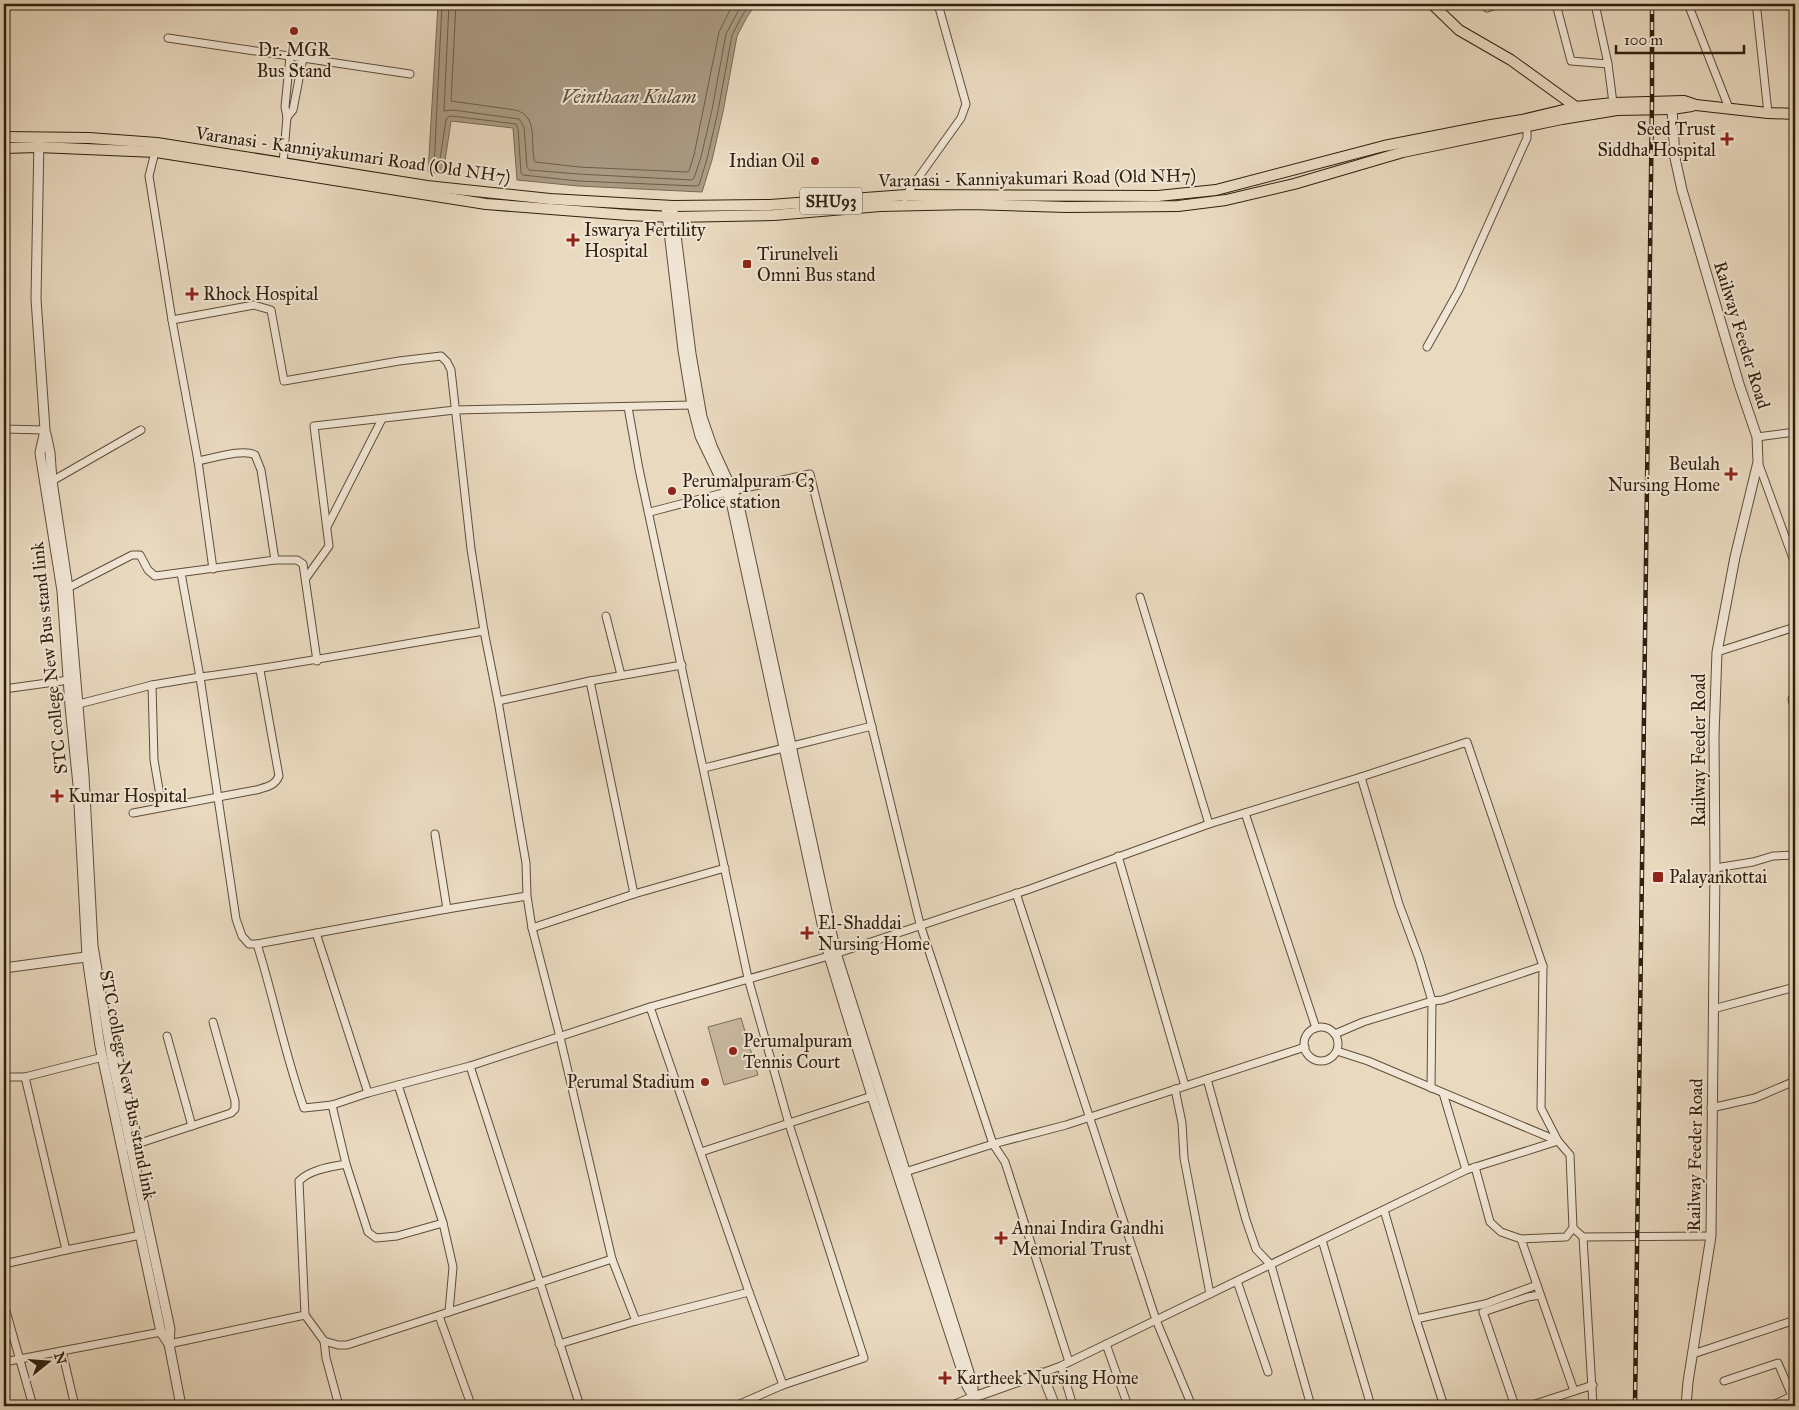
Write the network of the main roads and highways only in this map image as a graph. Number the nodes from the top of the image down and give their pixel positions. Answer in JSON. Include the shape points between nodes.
{"nodes":[{"id":1,"x":1432,"y":4,"type":"edge"},
{"id":2,"x":1696,"y":105,"type":"junction"},
{"id":3,"x":1576,"y":108,"type":"junction"},
{"id":4,"x":1795,"y":114,"type":"edge"},
{"id":5,"x":4,"y":137,"type":"edge"},
{"id":6,"x":38,"y":142,"type":"junction"},
{"id":7,"x":156,"y":147,"type":"junction"},
{"id":8,"x":4,"y":148,"type":"edge"},
{"id":9,"x":670,"y":212,"type":"junction"}],
"edges":[{"from":1,"to":3,"type":"main road","via":[[1459,30],[1511,60]]},
{"from":2,"to":3,"type":"main road","name":"Varanasi - Kanniyakumari Road (Old NH7)","number":"SHU93","via":[[1684,101],[1613,103]]},
{"from":2,"to":4,"type":"main road","name":"Varanasi - Kanniyakumari Road (Old NH7)","number":"SHU93"},
{"from":2,"to":9,"type":"main road","name":"Varanasi - Kanniyakumari Road (Old NH7)","number":"SHU93","via":[[1624,110],[1562,119],[1403,152],[1294,184],[1206,203],[1067,207],[971,204],[774,215]]},
{"from":3,"to":9,"type":"main road","name":"Varanasi - Kanniyakumari Road (Old NH7)","number":"SHU93","via":[[1384,146],[1216,190],[1158,196],[906,195]]},
{"from":5,"to":6,"type":"main road","name":"Varanasi - Kanniyakumari Road (Old NH7)","number":"SHU93"},
{"from":6,"to":7,"type":"main road","name":"Varanasi - Kanniyakumari Road (Old NH7)","number":"SHU93","via":[[89,138]]},
{"from":6,"to":8,"type":"main road","name":"Varanasi - Kanniyakumari Road (Old NH7)","number":"SHU93"},
{"from":7,"to":9,"type":"main road","name":"Varanasi - Kanniyakumari Road (Old NH7)","number":"SHU93","via":[[427,186]]},
{"from":7,"to":9,"type":"main road","name":"Varanasi - Kanniyakumari Road (Old NH7)","number":"SHU93","via":[[486,204],[628,215]]}]}
